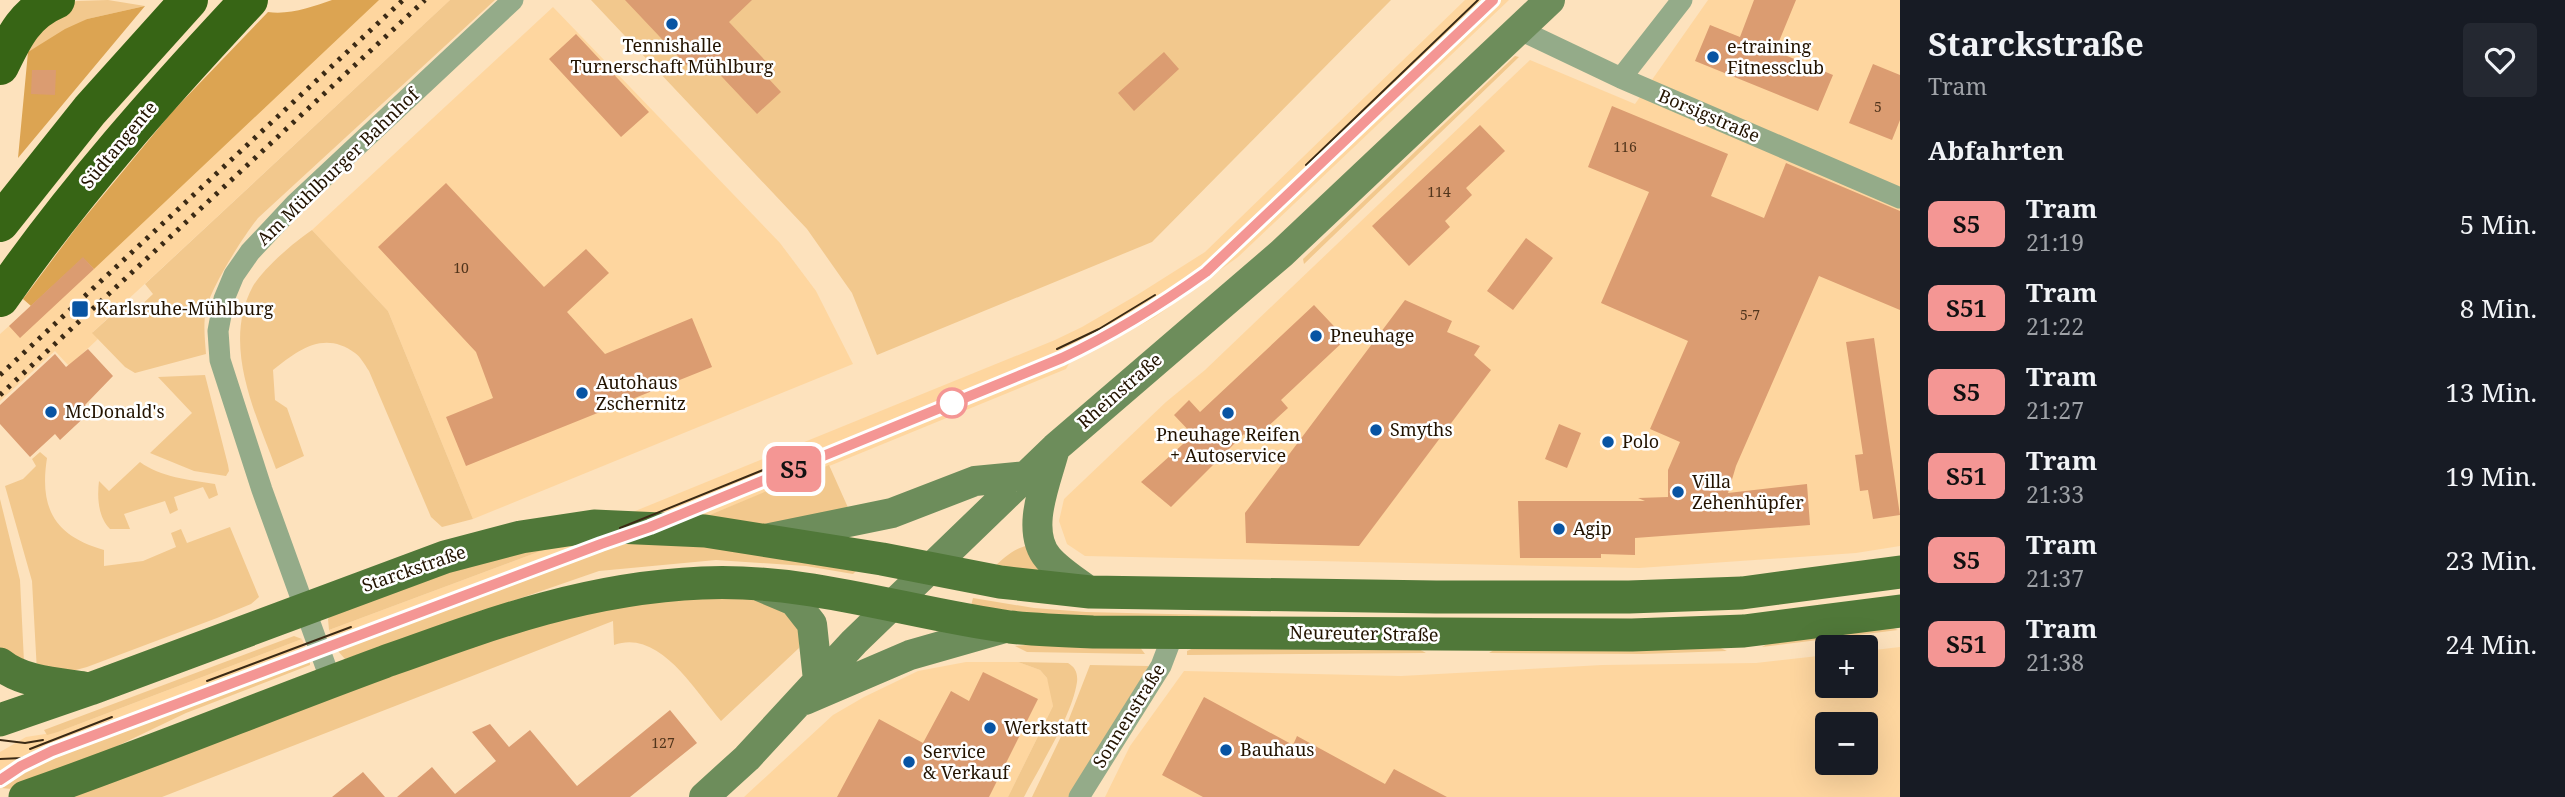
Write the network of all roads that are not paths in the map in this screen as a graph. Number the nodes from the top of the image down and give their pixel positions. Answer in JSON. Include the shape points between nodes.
{"nodes":[{"id":1,"x":56,"y":0,"type":"edge"},
{"id":2,"x":189,"y":0,"type":"edge"},
{"id":3,"x":249,"y":0,"type":"edge"},
{"id":4,"x":513,"y":0,"type":"edge"},
{"id":5,"x":1550,"y":0,"type":"edge"},
{"id":6,"x":1682,"y":0,"type":"edge"},
{"id":7,"x":1520,"y":30,"type":"junction"},
{"id":8,"x":0,"y":66,"type":"edge"},
{"id":9,"x":1621,"y":78,"type":"junction"},
{"id":10,"x":1900,"y":198,"type":"edge"},
{"id":11,"x":0,"y":223,"type":"edge"},
{"id":12,"x":0,"y":299,"type":"edge"},
{"id":13,"x":1055,"y":449,"type":"junction"},
{"id":14,"x":1026,"y":475,"type":"junction"},
{"id":15,"x":762,"y":540,"type":"junction"},
{"id":16,"x":930,"y":569,"type":"junction"},
{"id":17,"x":1900,"y":572,"type":"edge"},
{"id":18,"x":752,"y":583,"type":"junction"},
{"id":19,"x":1090,"y":592,"type":"junction"},
{"id":20,"x":893,"y":604,"type":"junction"},
{"id":21,"x":305,"y":608,"type":"junction"},
{"id":22,"x":1900,"y":611,"type":"edge"},
{"id":23,"x":1008,"y":626,"type":"junction"},
{"id":24,"x":1174,"y":632,"type":"junction"},
{"id":25,"x":0,"y":664,"type":"edge"},
{"id":26,"x":818,"y":680,"type":"junction"},
{"id":27,"x":331,"y":681,"type":"junction"},
{"id":28,"x":90,"y":689,"type":"junction"},
{"id":29,"x":799,"y":703,"type":"junction"},
{"id":30,"x":0,"y":720,"type":"edge"},
{"id":31,"x":25,"y":797,"type":"edge"},
{"id":32,"x":704,"y":797,"type":"edge"},
{"id":33,"x":1079,"y":797,"type":"edge"}],
"edges":[{"from":1,"to":8,"type":"highway","via":[[24,22]]},
{"from":2,"to":11,"type":"highway","via":[[90,110]]},
{"from":3,"to":12,"type":"highway","name":"Südtangente","via":[[121,141]]},
{"from":4,"to":21,"type":"street","name":"Am Mühlburger Bahnhof","via":[[295,204],[250,252],[224,299],[218,331],[220,360]]},
{"from":5,"to":7,"type":"main road","name":"Rheinstraße"},
{"from":6,"to":9,"type":"street"},
{"from":7,"to":9,"type":"street","name":"Borsigstraße"},
{"from":7,"to":13,"type":"main road","name":"Rheinstraße","via":[[1282,253]]},
{"from":9,"to":10,"type":"street","name":"Borsigstraße"},
{"from":13,"to":14,"type":"main road","name":"Rheinstraße"},
{"from":13,"to":19,"type":"main road","via":[[1037,536],[1046,556]]},
{"from":14,"to":15,"type":"main road","via":[[975,481],[892,513]]},
{"from":14,"to":16,"type":"main road","name":"Rheinstraße"},
{"from":15,"to":16,"type":"main road","name":"Starckstraße"},
{"from":15,"to":21,"type":"main road","name":"Starckstraße","via":[[705,531],[594,526],[521,537],[445,556]]},
{"from":16,"to":19,"type":"main road"},
{"from":16,"to":20,"type":"main road","name":"Rheinstraße"},
{"from":17,"to":19,"type":"main road","via":[[1742,593],[1629,597]]},
{"from":18,"to":20,"type":"main road","name":"Neureuter Straße"},
{"from":18,"to":26,"type":"main road","via":[[794,601],[803,610],[815,636]]},
{"from":18,"to":27,"type":"main road","via":[[634,588],[568,600]]},
{"from":20,"to":23,"type":"main road","name":"Neureuter Straße"},
{"from":20,"to":26,"type":"main road","name":"Rheinstraße"},
{"from":21,"to":27,"type":"street","name":"Am Mühlburger Bahnhof"},
{"from":21,"to":28,"type":"main road","name":"Starckstraße"},
{"from":22,"to":24,"type":"main road","name":"Neureuter Straße","via":[[1744,631],[1632,635]]},
{"from":23,"to":24,"type":"main road","name":"Neureuter Straße"},
{"from":23,"to":29,"type":"main road","via":[[910,655]]},
{"from":24,"to":33,"type":"street","name":"Sonnenstraße","via":[[1161,666]]},
{"from":25,"to":28,"type":"main road","via":[[12,673],[44,682]]},
{"from":26,"to":29,"type":"main road","name":"Rheinstraße"},
{"from":27,"to":31,"type":"main road"},
{"from":28,"to":30,"type":"main road","name":"Starckstraße"},
{"from":29,"to":32,"type":"main road","name":"Rheinstraße"}]}
